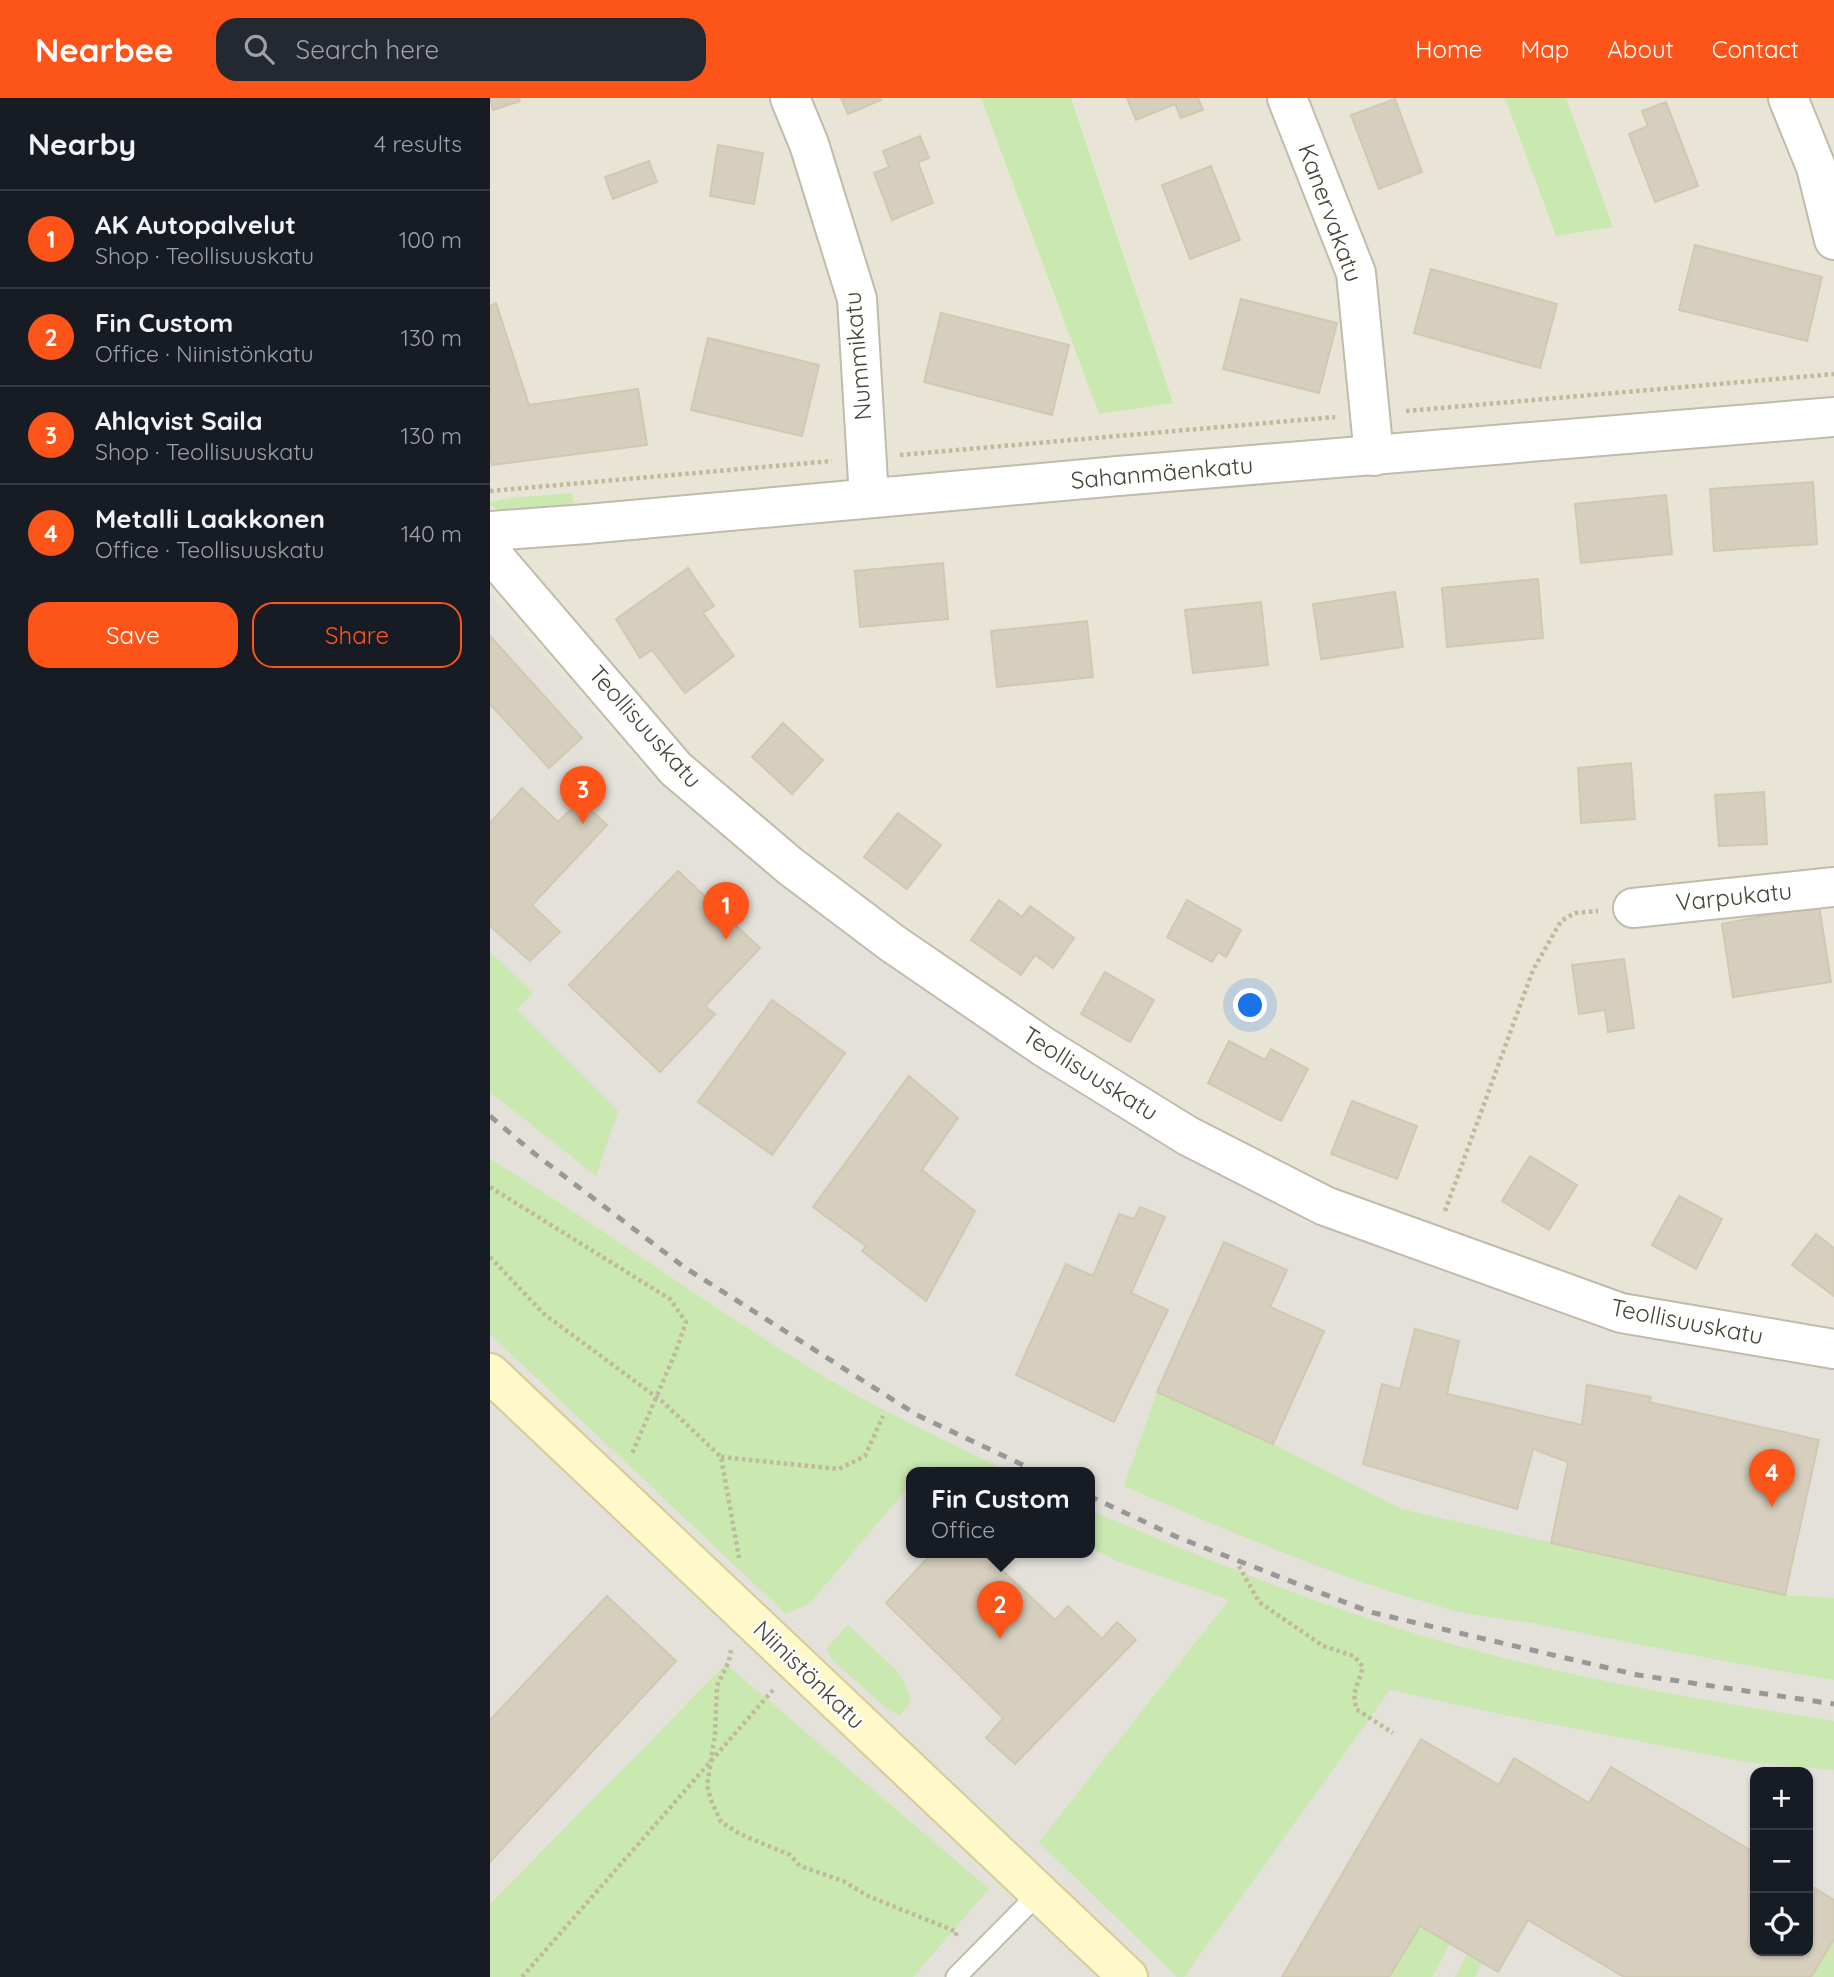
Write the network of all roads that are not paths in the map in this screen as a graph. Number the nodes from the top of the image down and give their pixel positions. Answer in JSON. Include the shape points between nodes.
{"nodes":[{"id":1,"x":790,"y":98,"type":"edge"},
{"id":2,"x":1287,"y":98,"type":"edge"},
{"id":3,"x":1788,"y":98,"type":"edge"},
{"id":4,"x":1834,"y":240,"type":"edge"},
{"id":5,"x":1834,"y":417,"type":"edge"},
{"id":6,"x":1374,"y":456,"type":"junction"},
{"id":7,"x":869,"y":498,"type":"junction"},
{"id":8,"x":490,"y":531,"type":"edge"},
{"id":9,"x":490,"y":552,"type":"edge"},
{"id":10,"x":1834,"y":887,"type":"edge"},
{"id":11,"x":1633,"y":908,"type":"road end"},
{"id":12,"x":1834,"y":1349,"type":"edge"},
{"id":13,"x":490,"y":1373,"type":"edge"},
{"id":14,"x":1039,"y":1893,"type":"junction"},
{"id":15,"x":963,"y":1971,"type":"edge"},
{"id":16,"x":1128,"y":1977,"type":"edge"}],
"edges":[{"from":1,"to":7,"type":"street","name":"Nummikatu","via":[[857,299]]},
{"from":2,"to":6,"type":"street","name":"Kanervakatu","via":[[1356,274]]},
{"from":3,"to":4,"type":"street","via":[[1816,167]]},
{"from":5,"to":6,"type":"street","name":"Sahanmäenkatu"},
{"from":6,"to":7,"type":"street","name":"Sahanmäenkatu"},
{"from":7,"to":8,"type":"street","name":"Sahanmäenkatu"},
{"from":9,"to":12,"type":"street","name":"Teollisuuskatu","via":[[676,769],[790,866],[892,943],[1044,1047],[1188,1136],[1325,1206],[1621,1313]]},
{"from":10,"to":11,"type":"street","name":"Varpukatu"},
{"from":13,"to":14,"type":"street","name":"Niinistönkatu"},
{"from":14,"to":15,"type":"lane"},
{"from":14,"to":16,"type":"street","name":"Niinistönkatu"}]}
